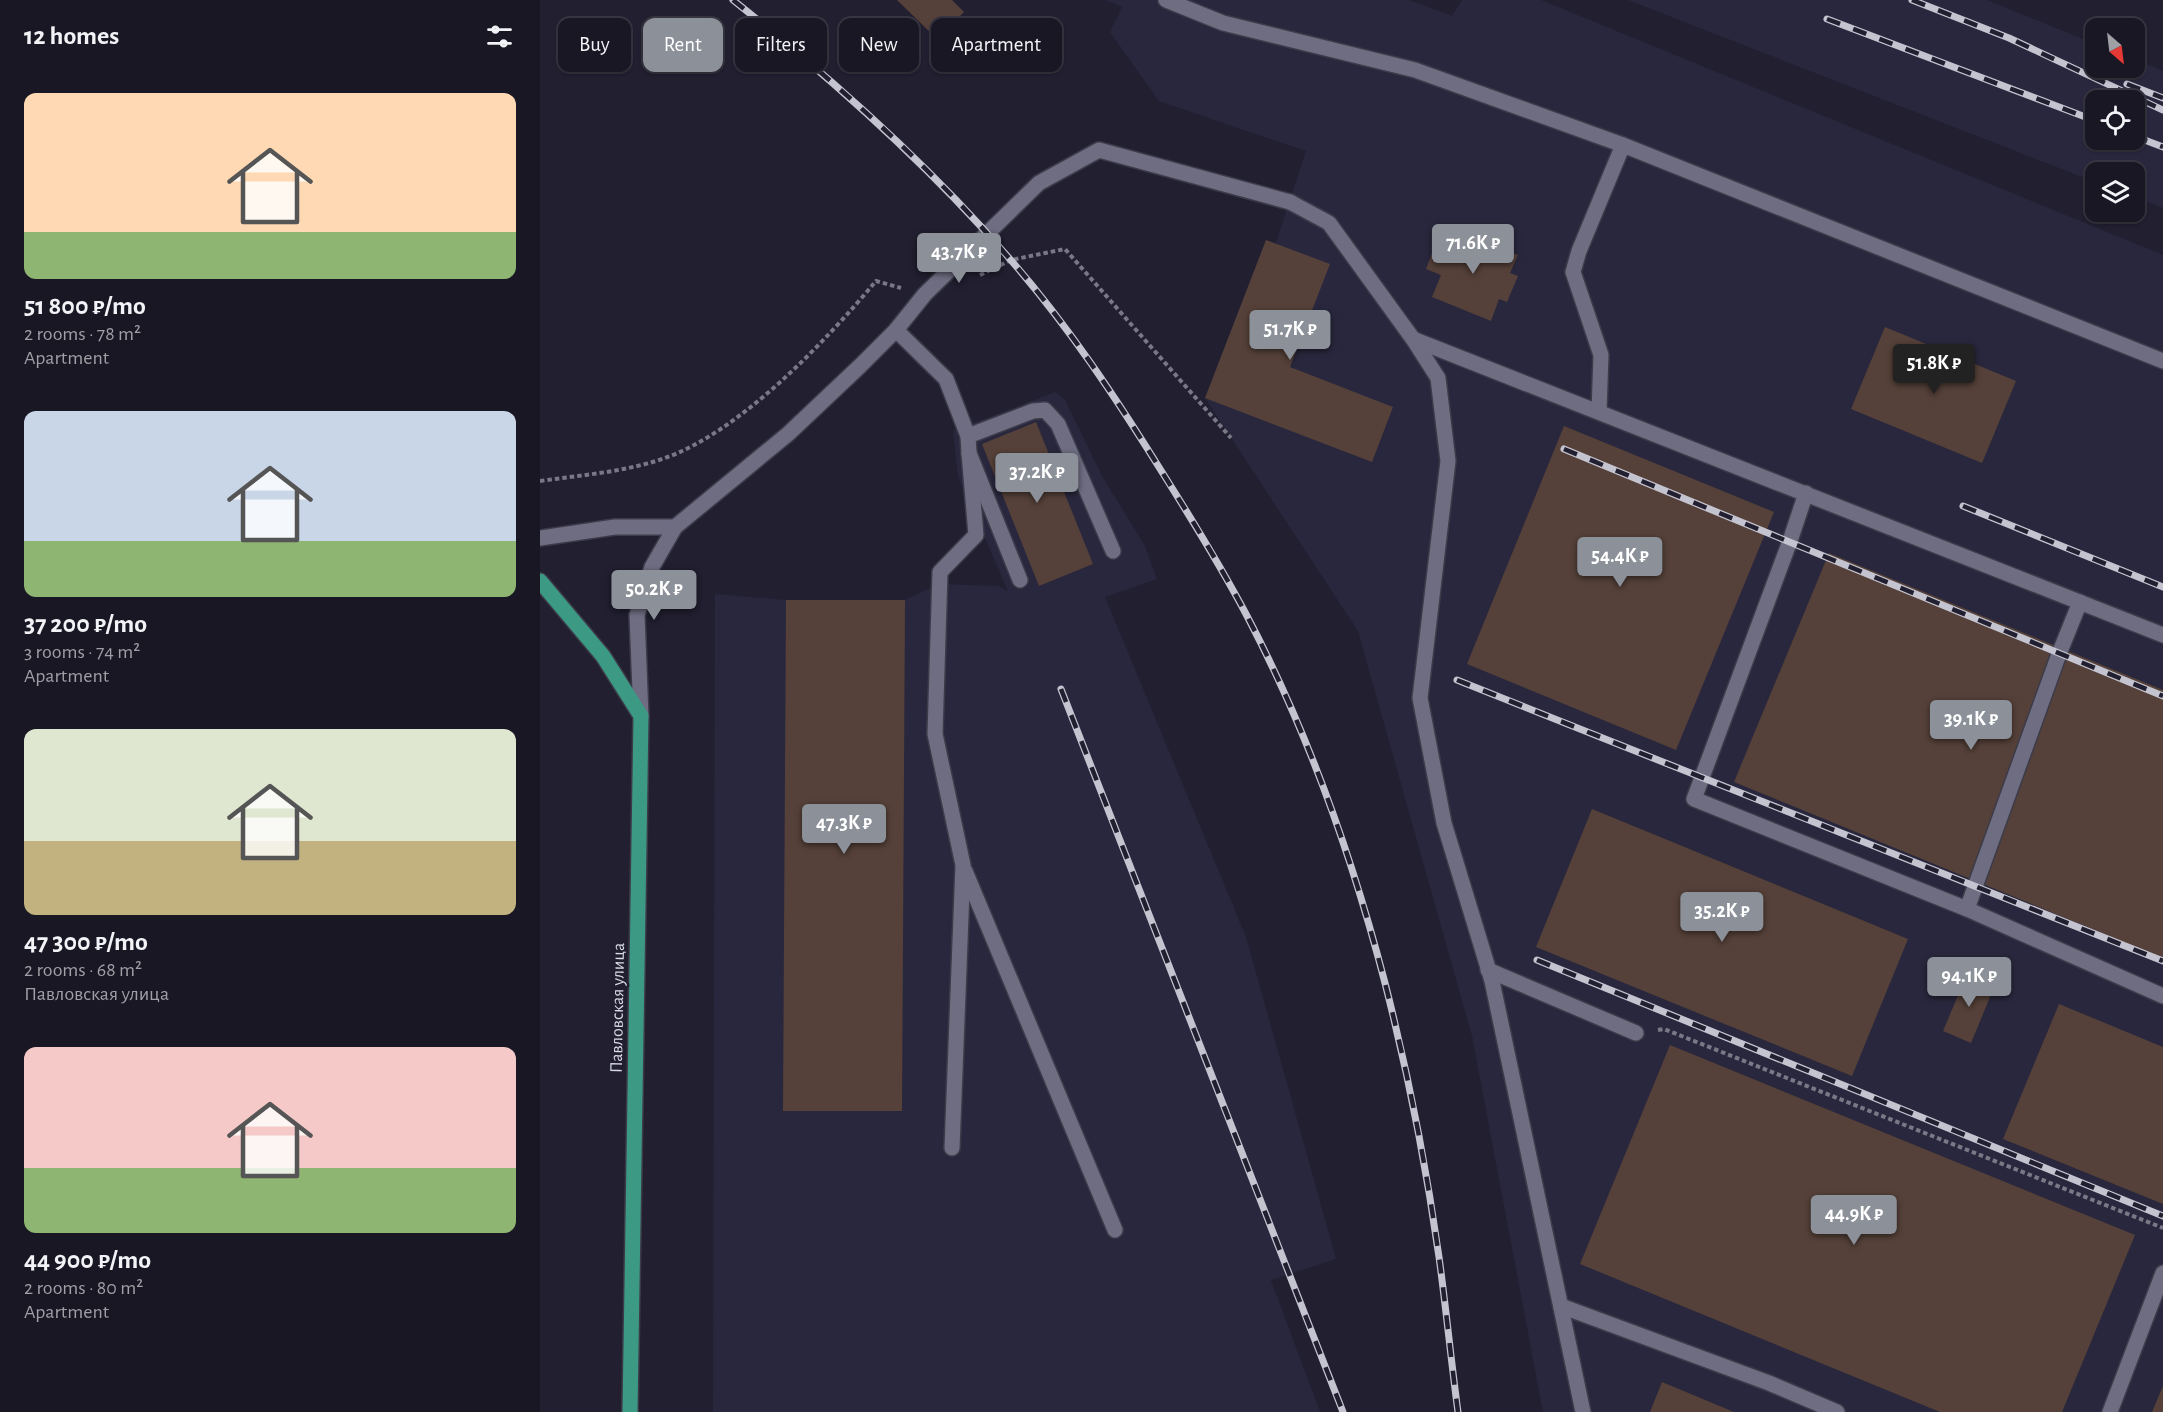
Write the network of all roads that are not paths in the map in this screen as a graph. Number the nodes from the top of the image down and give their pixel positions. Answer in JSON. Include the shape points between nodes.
{"nodes":[{"id":1,"x":1166,"y":0,"type":"edge"},
{"id":2,"x":1623,"y":145,"type":"junction"},
{"id":3,"x":896,"y":330,"type":"junction"},
{"id":4,"x":1413,"y":339,"type":"junction"},
{"id":5,"x":2163,"y":361,"type":"edge"},
{"id":6,"x":1599,"y":412,"type":"junction"},
{"id":7,"x":968,"y":436,"type":"junction"},
{"id":8,"x":969,"y":453,"type":"junction"},
{"id":9,"x":1806,"y":493,"type":"junction"},
{"id":10,"x":675,"y":527,"type":"junction"},
{"id":11,"x":540,"y":538,"type":"edge"},
{"id":12,"x":1113,"y":551,"type":"dead end"},
{"id":13,"x":1020,"y":580,"type":"dead end"},
{"id":14,"x":540,"y":581,"type":"edge"},
{"id":15,"x":2080,"y":602,"type":"junction"},
{"id":16,"x":2163,"y":635,"type":"edge"},
{"id":17,"x":641,"y":716,"type":"junction"},
{"id":18,"x":963,"y":865,"type":"junction"},
{"id":19,"x":1967,"y":909,"type":"junction"},
{"id":20,"x":1488,"y":970,"type":"junction"},
{"id":21,"x":2163,"y":996,"type":"edge"},
{"id":22,"x":1636,"y":1033,"type":"road end"},
{"id":23,"x":952,"y":1148,"type":"dead end"},
{"id":24,"x":1115,"y":1230,"type":"dead end"},
{"id":25,"x":2163,"y":1273,"type":"edge"},
{"id":26,"x":1561,"y":1306,"type":"junction"},
{"id":27,"x":630,"y":1412,"type":"edge"},
{"id":28,"x":1583,"y":1412,"type":"edge"},
{"id":29,"x":1837,"y":1412,"type":"edge"},
{"id":30,"x":2110,"y":1412,"type":"edge"}],
"edges":[{"from":1,"to":2,"type":"street","via":[[1223,23],[1415,70]]},
{"from":2,"to":5,"type":"street"},
{"from":2,"to":6,"type":"street","via":[[1573,272],[1601,355]]},
{"from":3,"to":4,"type":"street","via":[[925,294],[1039,183],[1099,150],[1290,202],[1329,223]]},
{"from":3,"to":7,"type":"street","via":[[946,379]]},
{"from":3,"to":10,"type":"street","via":[[788,434]]},
{"from":4,"to":6,"type":"street"},
{"from":4,"to":20,"type":"street","via":[[1438,378],[1448,461],[1420,698],[1444,823]]},
{"from":6,"to":9,"type":"street"},
{"from":7,"to":8,"type":"street"},
{"from":7,"to":12,"type":"street","via":[[1045,410],[1058,424]]},
{"from":8,"to":13,"type":"street"},
{"from":8,"to":18,"type":"street","via":[[976,535],[940,572],[935,734]]},
{"from":9,"to":15,"type":"street"},
{"from":9,"to":19,"type":"street","via":[[1694,799]]},
{"from":10,"to":11,"type":"street","via":[[615,527]]},
{"from":10,"to":17,"type":"street","via":[[652,567],[637,615]]},
{"from":14,"to":17,"type":"main road","via":[[603,656]]},
{"from":15,"to":16,"type":"street"},
{"from":15,"to":19,"type":"street"},
{"from":17,"to":27,"type":"main road","name":"Павловская улица"},
{"from":18,"to":23,"type":"street"},
{"from":18,"to":24,"type":"street"},
{"from":19,"to":21,"type":"street"},
{"from":20,"to":22,"type":"street"},
{"from":20,"to":26,"type":"street"},
{"from":25,"to":30,"type":"street"},
{"from":26,"to":28,"type":"street"},
{"from":26,"to":29,"type":"street"}]}
